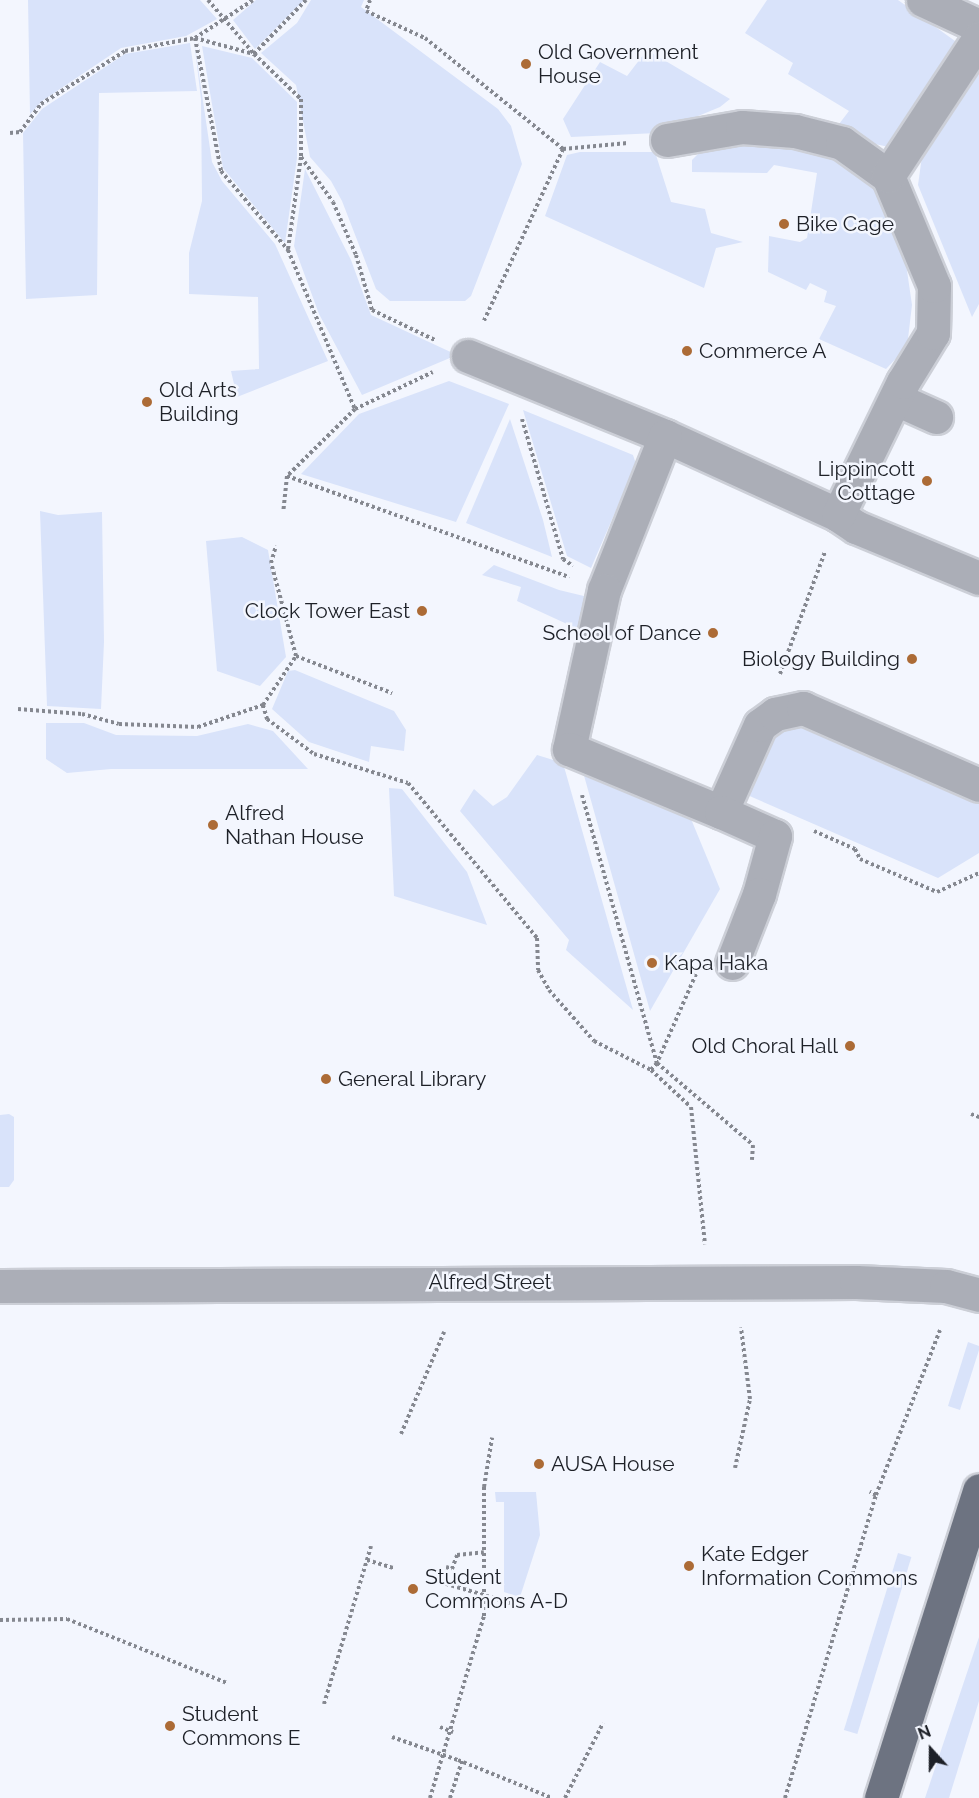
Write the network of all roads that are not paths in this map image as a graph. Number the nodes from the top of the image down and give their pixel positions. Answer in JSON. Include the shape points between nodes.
{"nodes":[{"id":1,"x":923,"y":0,"type":"edge"},
{"id":2,"x":979,"y":26,"type":"edge"},
{"id":3,"x":979,"y":38,"type":"edge"},
{"id":4,"x":667,"y":140,"type":"road end"},
{"id":5,"x":888,"y":176,"type":"junction"},
{"id":6,"x":468,"y":356,"type":"road end"},
{"id":7,"x":896,"y":399,"type":"junction"},
{"id":8,"x":936,"y":417,"type":"dead end"},
{"id":9,"x":665,"y":436,"type":"junction"},
{"id":10,"x":838,"y":515,"type":"junction"},
{"id":11,"x":979,"y":578,"type":"edge"},
{"id":12,"x":979,"y":785,"type":"edge"},
{"id":13,"x":721,"y":812,"type":"junction"},
{"id":14,"x":732,"y":963,"type":"dead end"},
{"id":15,"x":0,"y":1286,"type":"edge"},
{"id":16,"x":979,"y":1295,"type":"edge"},
{"id":17,"x":979,"y":1490,"type":"edge"},
{"id":18,"x":881,"y":1798,"type":"edge"}],
"edges":[{"from":1,"to":2,"type":"street"},
{"from":3,"to":5,"type":"street"},
{"from":4,"to":5,"type":"street","via":[[742,127],[795,131],[842,143]]},
{"from":5,"to":7,"type":"street","via":[[934,286],[933,333]]},
{"from":6,"to":9,"type":"street"},
{"from":7,"to":8,"type":"street"},
{"from":7,"to":10,"type":"street"},
{"from":9,"to":10,"type":"street"},
{"from":9,"to":13,"type":"street","via":[[604,590],[569,749]]},
{"from":10,"to":11,"type":"street","via":[[856,527]]},
{"from":12,"to":13,"type":"street","via":[[802,708],[775,714],[760,725]]},
{"from":13,"to":14,"type":"street","via":[[776,837]]},
{"from":15,"to":16,"type":"street","name":"Alfred Street","via":[[856,1282],[946,1286]]},
{"from":17,"to":18,"type":"main road"}]}
